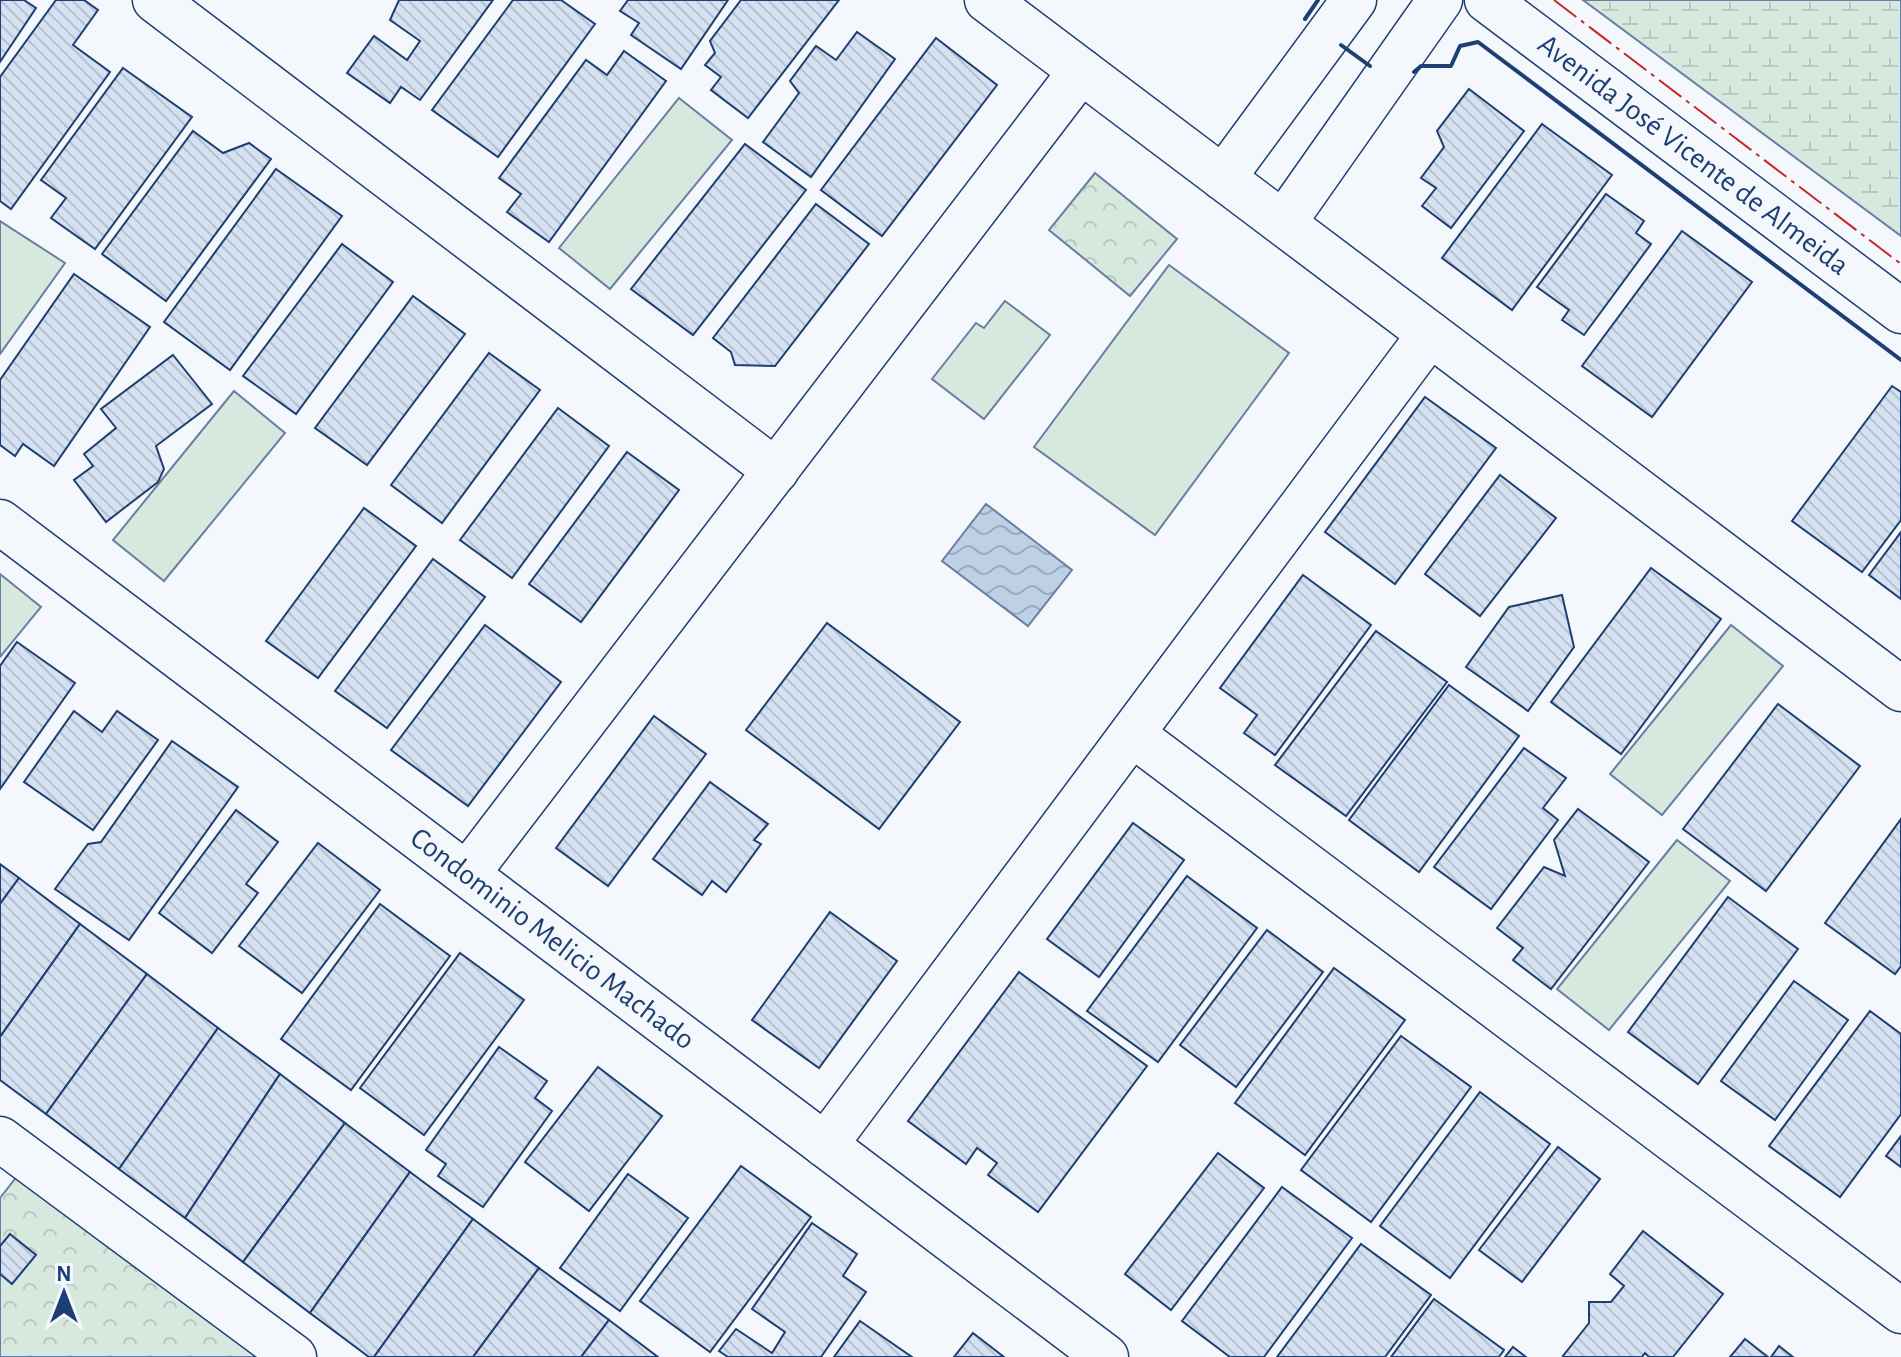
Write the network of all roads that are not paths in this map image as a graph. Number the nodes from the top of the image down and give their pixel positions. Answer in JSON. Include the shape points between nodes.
{"nodes":[{"id":1,"x":155,"y":0,"type":"edge"},
{"id":2,"x":987,"y":0,"type":"edge"},
{"id":3,"x":1354,"y":0,"type":"edge"},
{"id":4,"x":1440,"y":0,"type":"edge"},
{"id":5,"x":1487,"y":0,"type":"edge"},
{"id":6,"x":1081,"y":71,"type":"junction"},
{"id":7,"x":1223,"y":178,"type":"junction"},
{"id":8,"x":1284,"y":222,"type":"junction"},
{"id":9,"x":1901,"y":311,"type":"edge"},
{"id":10,"x":1430,"y":334,"type":"junction"},
{"id":11,"x":776,"y":471,"type":"junction"},
{"id":12,"x":0,"y":522,"type":"edge"},
{"id":13,"x":1901,"y":689,"type":"edge"},
{"id":14,"x":1132,"y":734,"type":"junction"},
{"id":15,"x":467,"y":874,"type":"junction"},
{"id":16,"x":825,"y":1145,"type":"junction"},
{"id":17,"x":4,"y":1150,"type":"edge"},
{"id":18,"x":1901,"y":1311,"type":"edge"},
{"id":19,"x":294,"y":1357,"type":"edge"},
{"id":20,"x":1106,"y":1357,"type":"edge"}],
"edges":[{"from":1,"to":11,"type":"street"},
{"from":2,"to":6,"type":"street"},
{"from":3,"to":7,"type":"street"},
{"from":4,"to":8,"type":"street"},
{"from":5,"to":9,"type":"street","name":"Avenida José Vicente de Almeida"},
{"from":6,"to":7,"type":"street"},
{"from":6,"to":11,"type":"street"},
{"from":7,"to":8,"type":"street"},
{"from":8,"to":10,"type":"street"},
{"from":10,"to":13,"type":"street"},
{"from":10,"to":14,"type":"street"},
{"from":11,"to":15,"type":"street"},
{"from":12,"to":15,"type":"street","name":"Condominio Melicio Machado"},
{"from":14,"to":16,"type":"street"},
{"from":14,"to":18,"type":"street"},
{"from":15,"to":16,"type":"street","name":"Condominio Melicio Machado"},
{"from":16,"to":20,"type":"street","name":"Condominio Melicio Machado"},
{"from":17,"to":19,"type":"street"}]}
